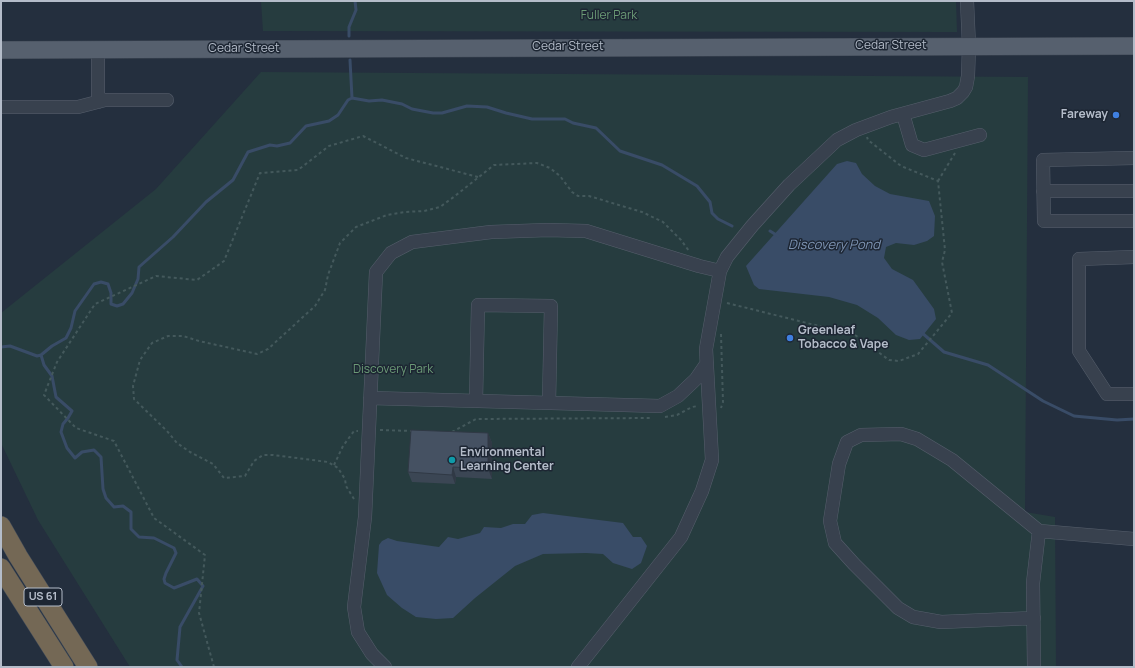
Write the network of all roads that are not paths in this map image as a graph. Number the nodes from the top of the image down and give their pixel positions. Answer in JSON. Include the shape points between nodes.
{"nodes":[{"id":1,"x":967,"y":1,"type":"edge"},
{"id":2,"x":969,"y":46,"type":"junction"},
{"id":3,"x":1134,"y":46,"type":"edge"},
{"id":4,"x":98,"y":49,"type":"junction"},
{"id":5,"x":1,"y":50,"type":"edge"},
{"id":6,"x":167,"y":100,"type":"dead end"},
{"id":7,"x":98,"y":102,"type":"junction"},
{"id":8,"x":1,"y":107,"type":"edge"},
{"id":9,"x":903,"y":114,"type":"junction"},
{"id":10,"x":980,"y":135,"type":"dead end"},
{"id":11,"x":1134,"y":158,"type":"edge"},
{"id":12,"x":1043,"y":191,"type":"junction"},
{"id":13,"x":1134,"y":191,"type":"edge"},
{"id":14,"x":1134,"y":221,"type":"edge"},
{"id":15,"x":1134,"y":257,"type":"edge"},
{"id":16,"x":720,"y":271,"type":"junction"},
{"id":17,"x":706,"y":363,"type":"junction"},
{"id":18,"x":1134,"y":394,"type":"edge"},
{"id":19,"x":370,"y":398,"type":"junction"},
{"id":20,"x":476,"y":401,"type":"junction"},
{"id":21,"x":549,"y":403,"type":"junction"},
{"id":22,"x":1,"y":526,"type":"edge"},
{"id":23,"x":1039,"y":531,"type":"junction"},
{"id":24,"x":1134,"y":539,"type":"edge"},
{"id":25,"x":1,"y":568,"type":"edge"},
{"id":26,"x":1034,"y":618,"type":"junction"},
{"id":27,"x":64,"y":667,"type":"edge"},
{"id":28,"x":88,"y":667,"type":"edge"},
{"id":29,"x":385,"y":667,"type":"edge"},
{"id":30,"x":578,"y":667,"type":"edge"},
{"id":31,"x":1034,"y":667,"type":"edge"}],
"edges":[{"from":1,"to":2,"type":"street"},
{"from":2,"to":3,"type":"main road","name":"Cedar Street"},
{"from":2,"to":4,"type":"main road","name":"Cedar Street"},
{"from":2,"to":9,"type":"street","via":[[968,76],[963,92],[950,101]]},
{"from":4,"to":5,"type":"main road","name":"Cedar Street"},
{"from":4,"to":7,"type":"street"},
{"from":6,"to":7,"type":"street"},
{"from":7,"to":8,"type":"street","via":[[78,107]]},
{"from":9,"to":10,"type":"street","via":[[912,145],[924,150]]},
{"from":9,"to":16,"type":"street","via":[[856,130],[837,140],[789,185],[752,226],[727,257]]},
{"from":11,"to":12,"type":"street","via":[[1042,160]]},
{"from":12,"to":13,"type":"street"},
{"from":12,"to":14,"type":"street","via":[[1044,222]]},
{"from":15,"to":18,"type":"street","via":[[1079,259],[1079,351],[1107,394]]},
{"from":16,"to":17,"type":"street","via":[[706,349]]},
{"from":16,"to":19,"type":"street","via":[[586,231],[491,232],[412,242],[391,253],[376,272]]},
{"from":17,"to":21,"type":"street","via":[[696,379],[678,396],[660,406]]},
{"from":17,"to":30,"type":"street","via":[[712,460],[702,491],[681,536]]},
{"from":19,"to":20,"type":"street"},
{"from":19,"to":29,"type":"street","via":[[364,517],[354,607],[358,632],[372,654]]},
{"from":20,"to":21,"type":"street"},
{"from":20,"to":21,"type":"street","via":[[478,305],[551,306]]},
{"from":22,"to":28,"type":"highway","number":"US 61"},
{"from":23,"to":24,"type":"street"},
{"from":23,"to":26,"type":"street","via":[[1034,583]]},
{"from":23,"to":26,"type":"street","via":[[952,460],[917,439],[901,434],[861,435],[848,442],[838,464],[830,521],[835,543],[898,608],[914,617],[941,622]]},
{"from":25,"to":27,"type":"highway","number":"US 61"},
{"from":26,"to":31,"type":"street"}]}
